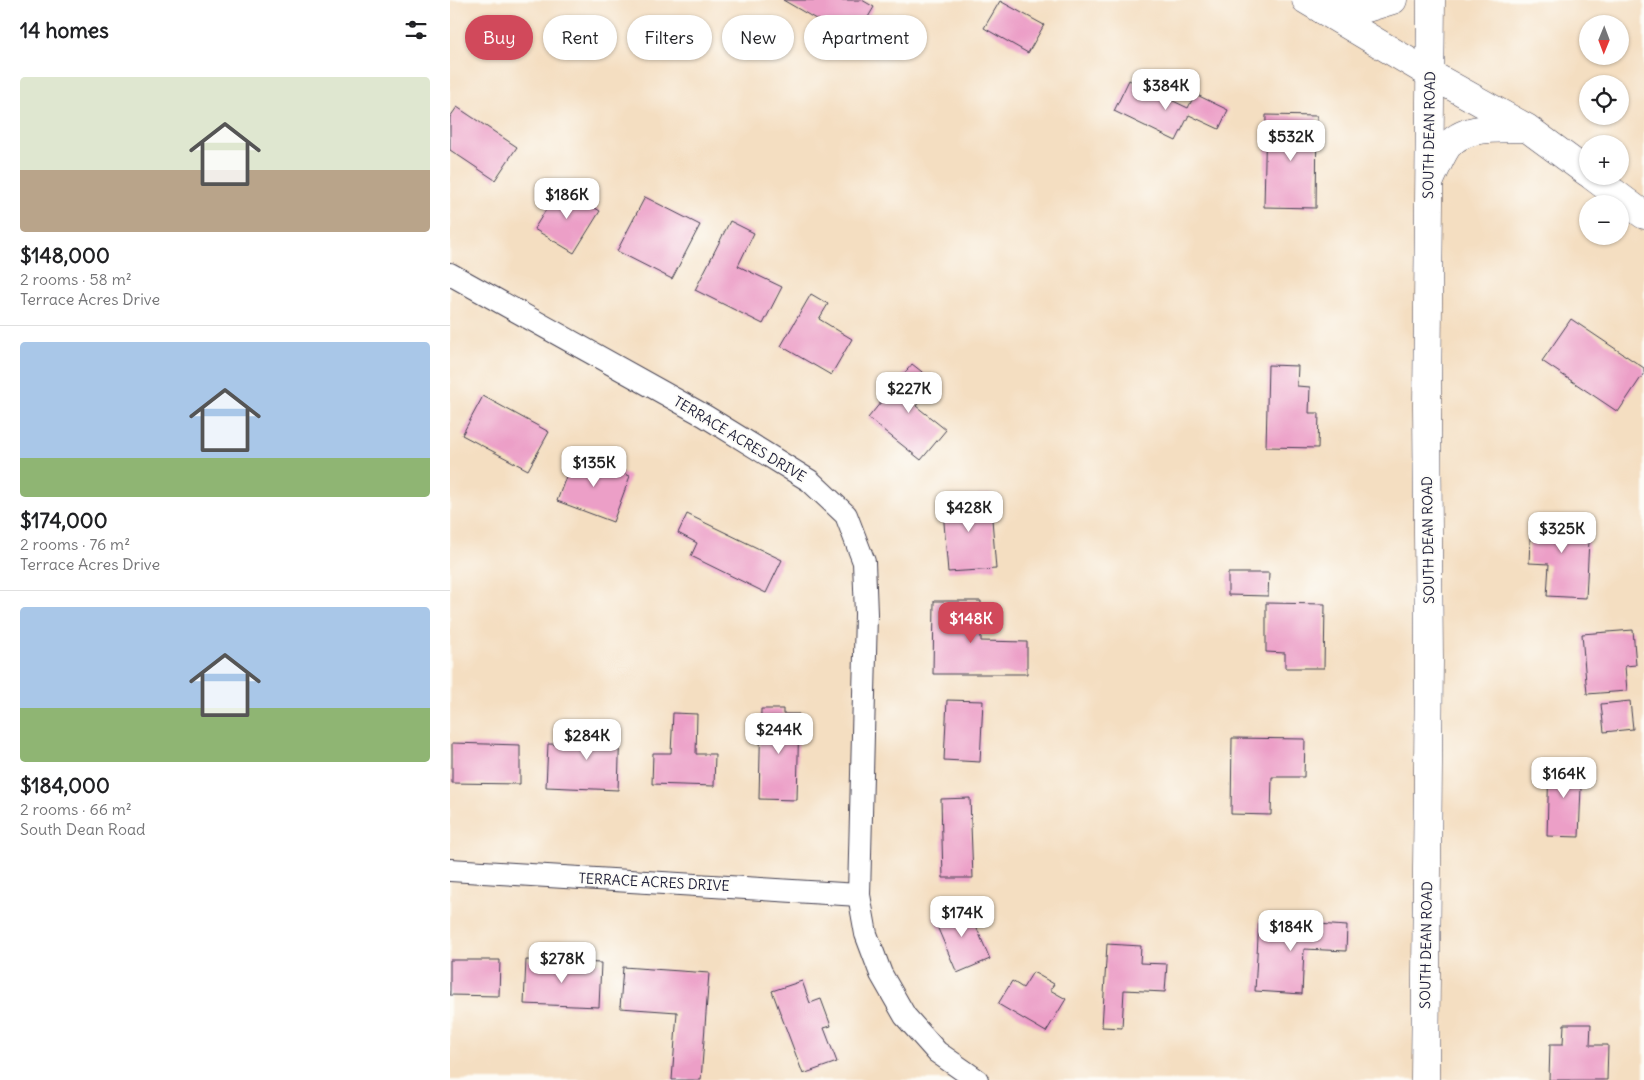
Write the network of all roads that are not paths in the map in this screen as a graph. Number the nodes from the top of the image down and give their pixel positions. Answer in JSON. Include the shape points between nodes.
{"nodes":[{"id":1,"x":1393,"y":0,"type":"edge"},
{"id":2,"x":1431,"y":0,"type":"edge"},
{"id":3,"x":1315,"y":5,"type":"edge"},
{"id":4,"x":1430,"y":74,"type":"junction"},
{"id":5,"x":1526,"y":128,"type":"junction"},
{"id":6,"x":1579,"y":166,"type":"edge"},
{"id":7,"x":1429,"y":182,"type":"junction"},
{"id":8,"x":1604,"y":185,"type":"edge"},
{"id":9,"x":1644,"y":215,"type":"edge"},
{"id":10,"x":450,"y":274,"type":"edge"},
{"id":11,"x":450,"y":870,"type":"edge"},
{"id":12,"x":859,"y":894,"type":"junction"},
{"id":13,"x":977,"y":1080,"type":"edge"},
{"id":14,"x":1425,"y":1080,"type":"edge"}],
"edges":[{"from":1,"to":3,"type":"street","via":[[1364,9]]},
{"from":2,"to":4,"type":"street","name":"SOUTH DEAN ROAD"},
{"from":3,"to":4,"type":"street"},
{"from":4,"to":5,"type":"street"},
{"from":4,"to":7,"type":"street","name":"SOUTH DEAN ROAD"},
{"from":5,"to":6,"type":"street"},
{"from":5,"to":7,"type":"street","via":[[1464,134],[1448,146]]},
{"from":7,"to":14,"type":"street","name":"SOUTH DEAN ROAD"},
{"from":8,"to":9,"type":"street"},
{"from":10,"to":12,"type":"street","name":"TERRACE ACRES DRIVE","via":[[704,416],[810,481],[846,515],[864,562]]},
{"from":11,"to":12,"type":"street","name":"TERRACE ACRES DRIVE"},
{"from":12,"to":13,"type":"street","name":"TERRACE ACRES DRIVE","via":[[866,934],[881,974],[905,1016],[938,1052]]}]}
